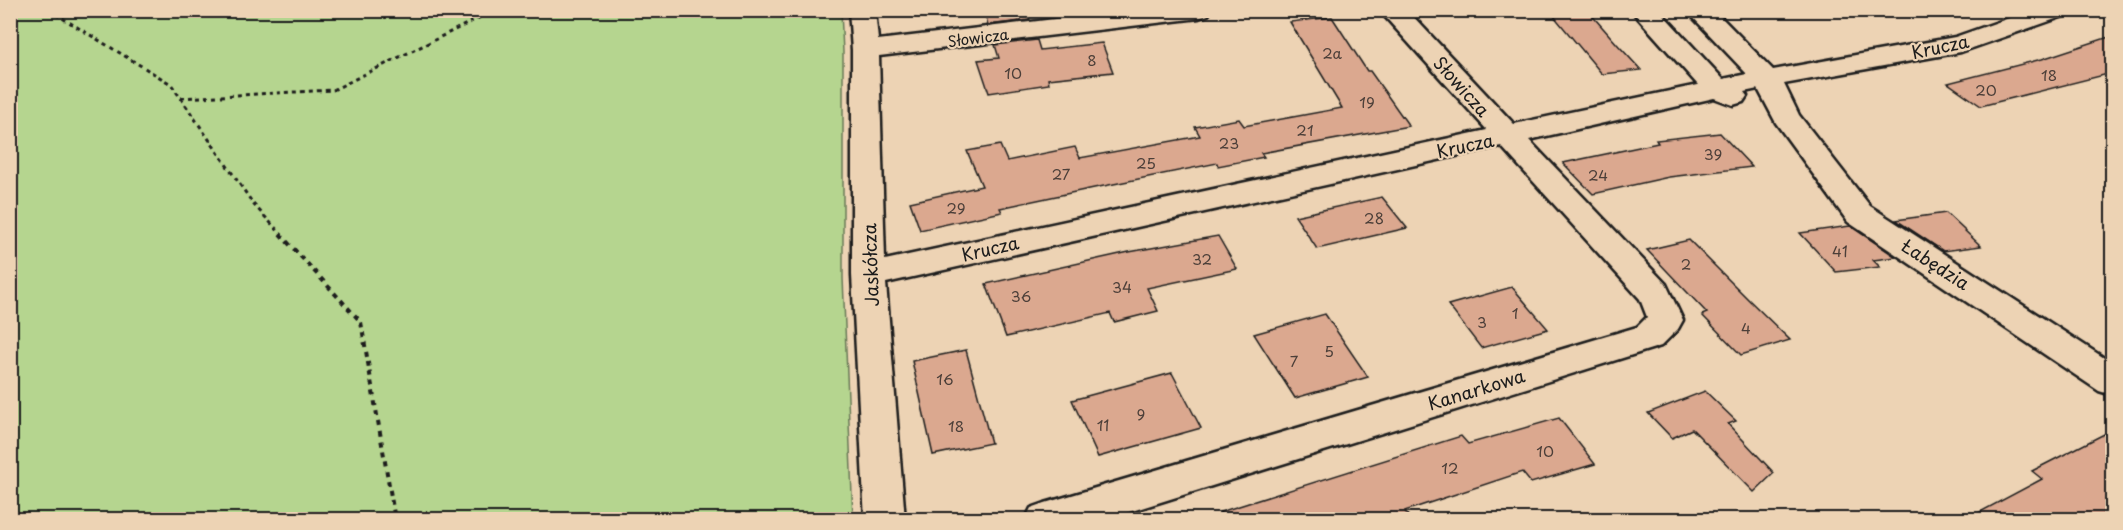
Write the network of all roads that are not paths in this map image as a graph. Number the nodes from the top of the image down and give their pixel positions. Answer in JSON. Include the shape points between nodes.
{"nodes":[{"id":1,"x":862,"y":10,"type":"edge"},
{"id":2,"x":1199,"y":10,"type":"edge"},
{"id":3,"x":1392,"y":10,"type":"edge"},
{"id":4,"x":1644,"y":10,"type":"edge"},
{"id":5,"x":1700,"y":10,"type":"edge"},
{"id":6,"x":2058,"y":10,"type":"edge"},
{"id":7,"x":865,"y":50,"type":"junction"},
{"id":8,"x":1767,"y":79,"type":"junction"},
{"id":9,"x":1717,"y":89,"type":"junction"},
{"id":10,"x":1786,"y":117,"type":"junction"},
{"id":11,"x":1507,"y":136,"type":"junction"},
{"id":12,"x":869,"y":275,"type":"junction"},
{"id":13,"x":2112,"y":381,"type":"edge"},
{"id":14,"x":885,"y":519,"type":"edge"},
{"id":15,"x":1045,"y":519,"type":"edge"}],
"edges":[{"from":1,"to":7,"type":"street","name":"Jaskółcza"},
{"from":2,"to":7,"type":"street","name":"Słowicza"},
{"from":3,"to":11,"type":"street","name":"Słowicza"},
{"from":4,"to":9,"type":"street"},
{"from":5,"to":8,"type":"street","name":"Łabędzia"},
{"from":6,"to":8,"type":"street","name":"Krucza","via":[[1961,44]]},
{"from":7,"to":12,"type":"street","name":"Jaskółcza"},
{"from":8,"to":9,"type":"street","name":"Krucza"},
{"from":8,"to":10,"type":"street","name":"Łabędzia"},
{"from":9,"to":10,"type":"street"},
{"from":9,"to":11,"type":"street","name":"Krucza"},
{"from":10,"to":13,"type":"street","name":"Łabędzia","via":[[1859,214]]},
{"from":11,"to":12,"type":"street","name":"Krucza"},
{"from":11,"to":15,"type":"street","name":"Kanarkowa","via":[[1654,293],[1666,320],[1649,337]]},
{"from":12,"to":14,"type":"street","name":"Jaskółcza"}]}
